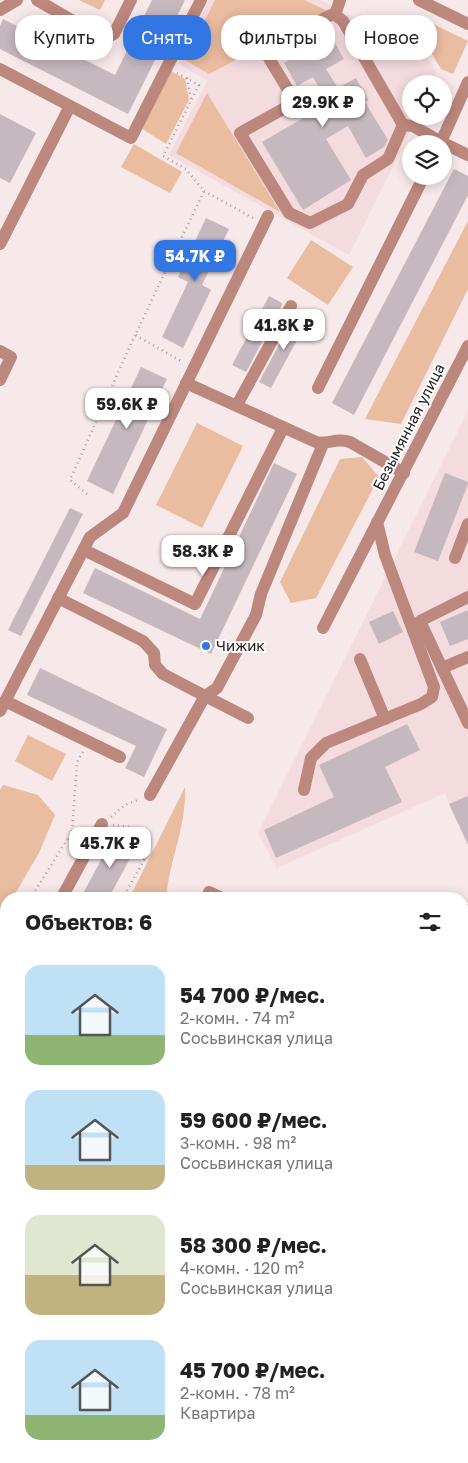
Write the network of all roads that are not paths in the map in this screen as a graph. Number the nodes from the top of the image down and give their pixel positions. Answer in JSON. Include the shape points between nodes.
{"nodes":[{"id":1,"x":17,"y":0,"type":"edge"},
{"id":2,"x":37,"y":0,"type":"edge"},
{"id":3,"x":131,"y":0,"type":"edge"},
{"id":4,"x":201,"y":0,"type":"edge"},
{"id":5,"x":340,"y":0,"type":"edge"},
{"id":6,"x":419,"y":0,"type":"edge"},
{"id":7,"x":0,"y":10,"type":"edge"},
{"id":8,"x":335,"y":15,"type":"joint"},
{"id":9,"x":468,"y":24,"type":"edge"},
{"id":10,"x":270,"y":60,"type":"edge"},
{"id":11,"x":0,"y":69,"type":"edge"},
{"id":12,"x":468,"y":82,"type":"edge"},
{"id":13,"x":70,"y":106,"type":"junction"},
{"id":14,"x":402,"y":123,"type":"edge"},
{"id":15,"x":403,"y":125,"type":"joint"},
{"id":16,"x":427,"y":135,"type":"edge"},
{"id":17,"x":444,"y":135,"type":"edge"},
{"id":18,"x":452,"y":148,"type":"edge"},
{"id":19,"x":468,"y":155,"type":"edge"},
{"id":20,"x":420,"y":185,"type":"edge"},
{"id":21,"x":266,"y":220,"type":"road end"},
{"id":22,"x":0,"y":244,"type":"edge"},
{"id":23,"x":292,"y":306,"type":"dead end"},
{"id":24,"x":467,"y":348,"type":"edge"},
{"id":25,"x":6,"y":354,"type":"edge"},
{"id":26,"x":0,"y":380,"type":"edge"},
{"id":27,"x":186,"y":383,"type":"junction"},
{"id":28,"x":318,"y":388,"type":"dead end"},
{"id":29,"x":237,"y":405,"type":"junction"},
{"id":30,"x":283,"y":428,"type":"junction"},
{"id":31,"x":323,"y":444,"type":"junction"},
{"id":32,"x":404,"y":473,"type":"junction"},
{"id":33,"x":377,"y":522,"type":"junction"},
{"id":34,"x":468,"y":524,"type":"edge"},
{"id":35,"x":84,"y":550,"type":"junction"},
{"id":36,"x":455,"y":558,"type":"dead end"},
{"id":37,"x":468,"y":597,"type":"edge"},
{"id":38,"x":58,"y":598,"type":"junction"},
{"id":39,"x":323,"y":628,"type":"dead end"},
{"id":40,"x":468,"y":657,"type":"edge"},
{"id":41,"x":360,"y":659,"type":"dead end"},
{"id":42,"x":442,"y":668,"type":"junction"},
{"id":43,"x":205,"y":696,"type":"junction"},
{"id":44,"x":463,"y":701,"type":"edge"},
{"id":45,"x":3,"y":706,"type":"edge"},
{"id":46,"x":248,"y":718,"type":"dead end"},
{"id":47,"x":385,"y":719,"type":"junction"},
{"id":48,"x":468,"y":723,"type":"edge"},
{"id":49,"x":120,"y":757,"type":"dead end"},
{"id":50,"x":304,"y":790,"type":"dead end"},
{"id":51,"x":150,"y":795,"type":"road end"},
{"id":52,"x":102,"y":824,"type":"road end"},
{"id":53,"x":65,"y":892,"type":"edge"}],
"edges":[{"from":1,"to":7,"type":"street"},
{"from":2,"to":3,"type":"street","via":[[104,39],[114,34]]},
{"from":4,"to":13,"type":"street","via":[[132,138]]},
{"from":5,"to":8,"type":"street"},
{"from":6,"to":9,"type":"street"},
{"from":8,"to":14,"type":"street","via":[[343,21]]},
{"from":10,"to":15,"type":"street","via":[[294,103],[240,133],[289,213],[310,223],[348,204],[363,175],[388,159]]},
{"from":11,"to":13,"type":"street"},
{"from":12,"to":17,"type":"street"},
{"from":13,"to":22,"type":"street"},
{"from":15,"to":16,"type":"street","via":[[413,126]]},
{"from":18,"to":19,"type":"street"},
{"from":20,"to":28,"type":"street"},
{"from":21,"to":27,"type":"street"},
{"from":23,"to":29,"type":"street"},
{"from":24,"to":32,"type":"street","name":"Безымянная улица"},
{"from":25,"to":26,"type":"street"},
{"from":27,"to":29,"type":"street"},
{"from":27,"to":35,"type":"street","via":[[123,513],[90,537]]},
{"from":29,"to":30,"type":"street"},
{"from":30,"to":31,"type":"street"},
{"from":30,"to":35,"type":"street","via":[[195,604]]},
{"from":31,"to":32,"type":"street","via":[[342,439]]},
{"from":31,"to":43,"type":"street","via":[[260,594],[256,615],[217,688]]},
{"from":32,"to":33,"type":"street","name":"Безымянная улица"},
{"from":33,"to":39,"type":"street","name":"Безымянная улица"},
{"from":33,"to":47,"type":"street","via":[[386,556],[434,687],[432,697]]},
{"from":34,"to":36,"type":"street"},
{"from":35,"to":38,"type":"street"},
{"from":37,"to":42,"type":"street","via":[[420,621]]},
{"from":38,"to":43,"type":"street","via":[[143,641],[154,653],[156,665],[163,674]]},
{"from":38,"to":45,"type":"street"},
{"from":40,"to":42,"type":"street"},
{"from":41,"to":47,"type":"street"},
{"from":42,"to":44,"type":"street"},
{"from":43,"to":46,"type":"street"},
{"from":43,"to":51,"type":"street"},
{"from":44,"to":48,"type":"street"},
{"from":45,"to":49,"type":"street"},
{"from":47,"to":50,"type":"street","via":[[317,749],[311,758]]},
{"from":52,"to":53,"type":"street"}]}
